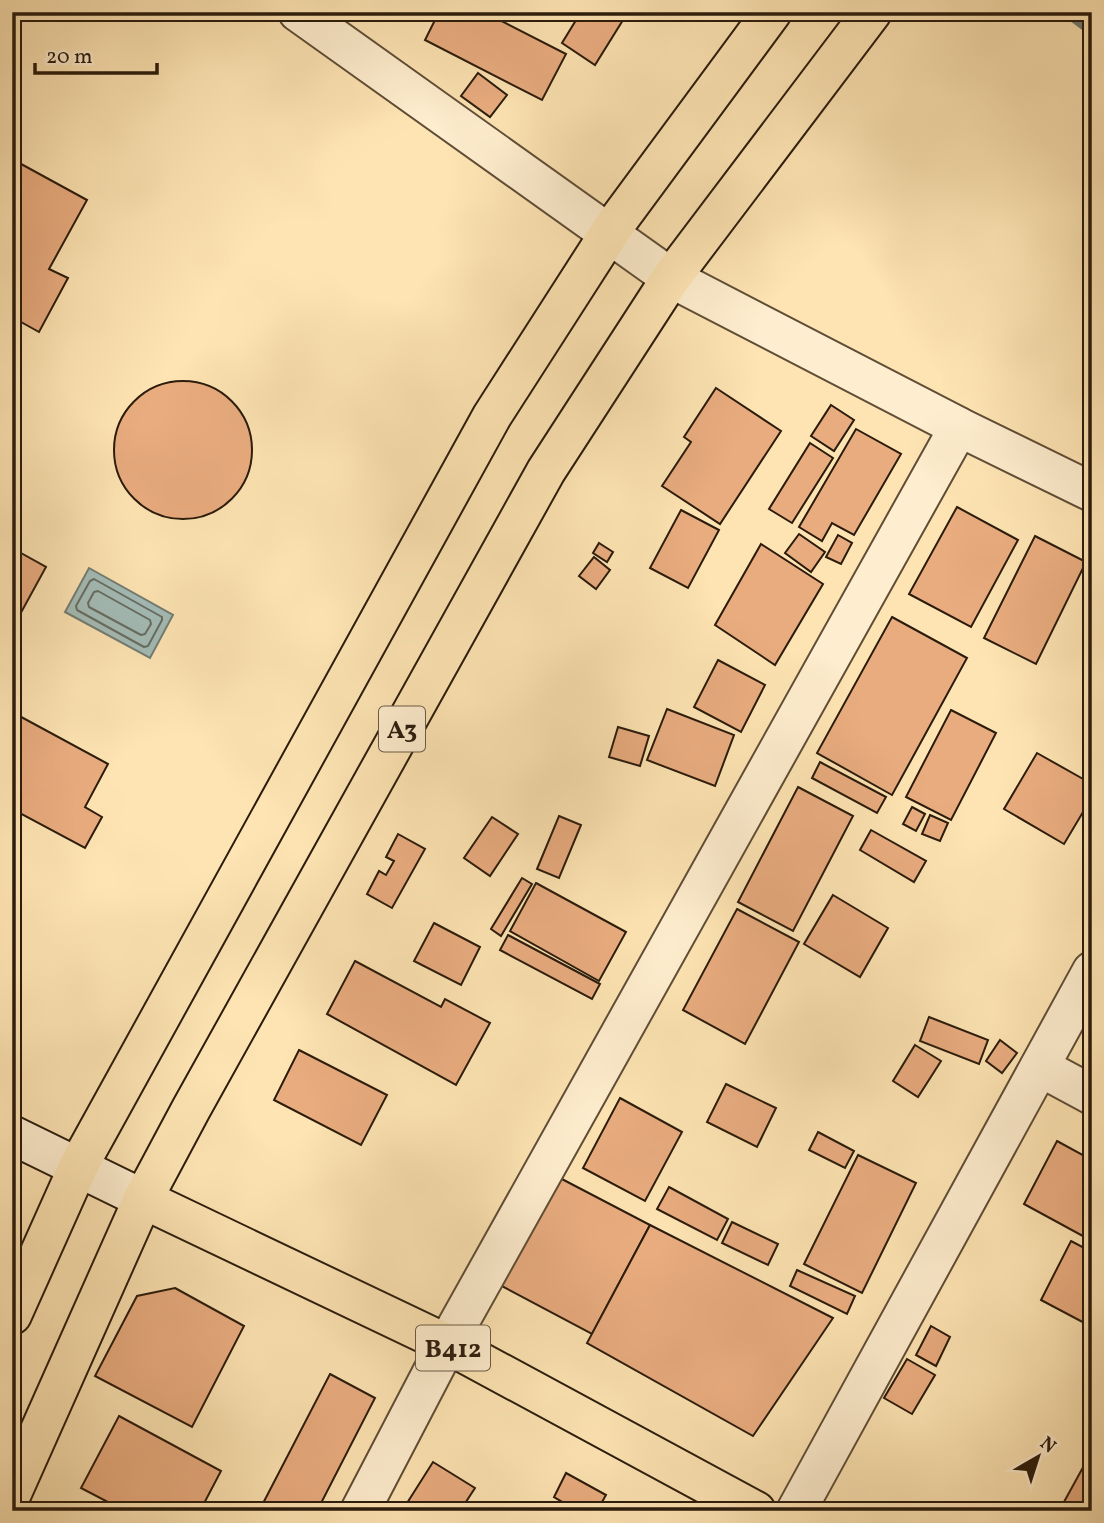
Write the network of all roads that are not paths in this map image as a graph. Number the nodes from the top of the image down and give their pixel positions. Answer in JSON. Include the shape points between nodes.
{"nodes":[{"id":1,"x":298,"y":12,"type":"edge"},
{"id":2,"x":772,"y":12,"type":"edge"},
{"id":3,"x":872,"y":12,"type":"edge"},
{"id":4,"x":610,"y":232,"type":"junction"},
{"id":5,"x":671,"y":278,"type":"junction"},
{"id":6,"x":959,"y":427,"type":"junction"},
{"id":7,"x":1092,"y":492,"type":"edge"},
{"id":8,"x":1092,"y":971,"type":"edge"},
{"id":9,"x":1040,"y":1067,"type":"junction"},
{"id":10,"x":1092,"y":1095,"type":"edge"},
{"id":11,"x":12,"y":1135,"type":"edge"},
{"id":12,"x":77,"y":1168,"type":"junction"},
{"id":13,"x":143,"y":1199,"type":"junction"},
{"id":14,"x":12,"y":1315,"type":"edge"},
{"id":15,"x":447,"y":1344,"type":"junction"},
{"id":16,"x":12,"y":1493,"type":"edge"},
{"id":17,"x":360,"y":1511,"type":"edge"},
{"id":18,"x":756,"y":1511,"type":"edge"},
{"id":19,"x":796,"y":1511,"type":"edge"}],
"edges":[{"from":1,"to":4,"type":"street"},
{"from":2,"to":4,"type":"main road","number":"A3"},
{"from":3,"to":5,"type":"main road","number":"A3"},
{"from":4,"to":5,"type":"street"},
{"from":4,"to":12,"type":"main road","number":"A3","via":[[492,416]]},
{"from":5,"to":6,"type":"street"},
{"from":5,"to":13,"type":"main road","number":"A3","via":[[546,471]]},
{"from":6,"to":7,"type":"street"},
{"from":6,"to":15,"type":"street"},
{"from":8,"to":9,"type":"street"},
{"from":9,"to":10,"type":"street"},
{"from":9,"to":19,"type":"street"},
{"from":11,"to":12,"type":"street"},
{"from":12,"to":13,"type":"street","number":"B412"},
{"from":12,"to":14,"type":"main road","number":"A3"},
{"from":13,"to":15,"type":"main road","number":"B412"},
{"from":13,"to":16,"type":"main road","number":"A3"},
{"from":15,"to":17,"type":"street"},
{"from":15,"to":18,"type":"main road","number":"B412"}]}
